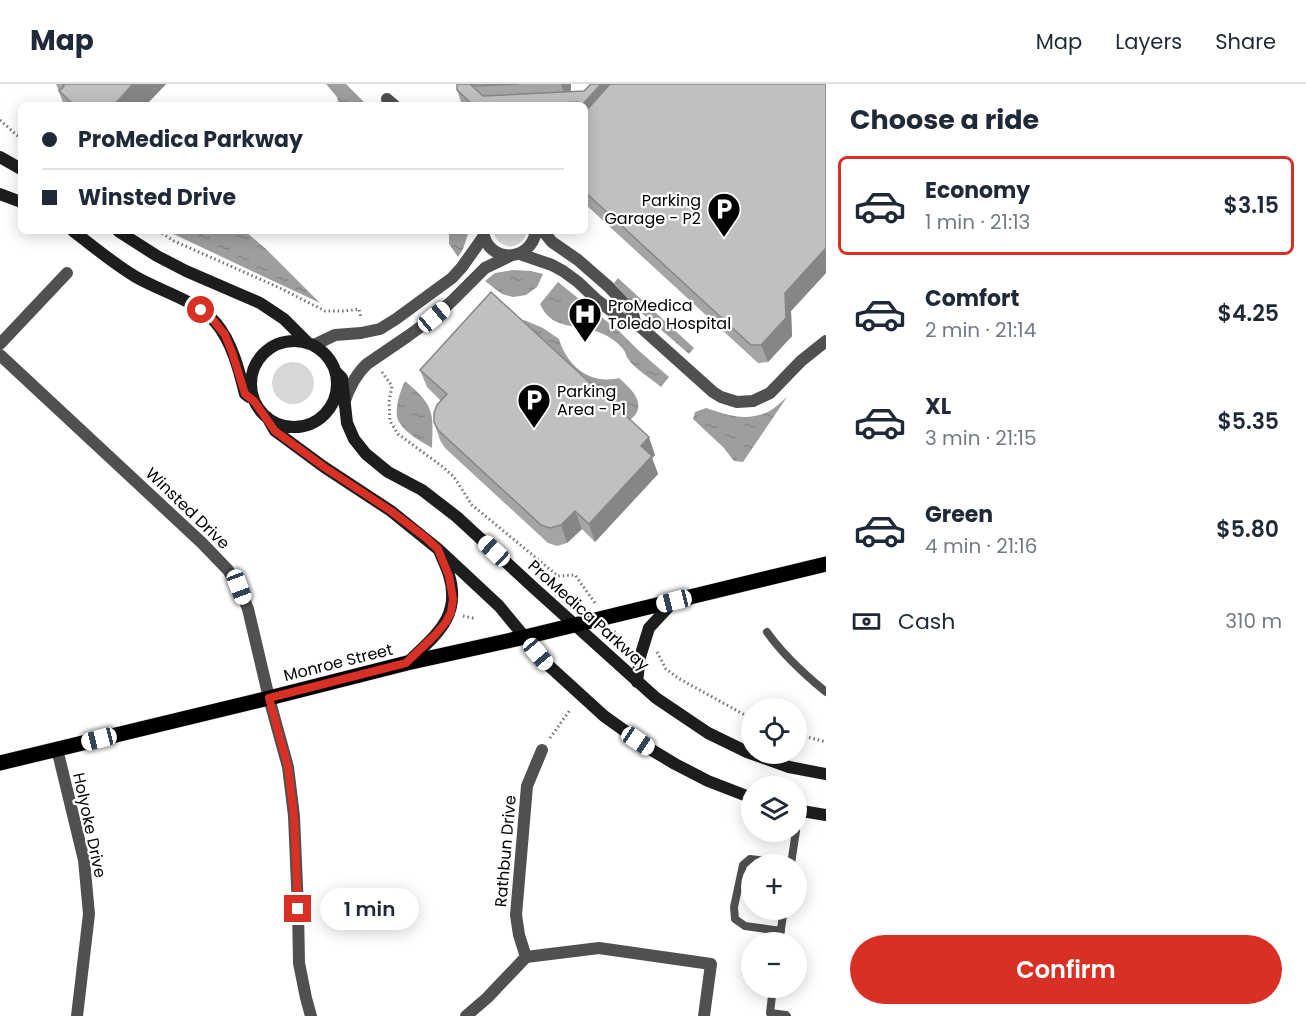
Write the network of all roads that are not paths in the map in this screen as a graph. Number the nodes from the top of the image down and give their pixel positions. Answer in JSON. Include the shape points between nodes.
{"nodes":[{"id":1,"x":0,"y":157,"type":"edge"},
{"id":2,"x":18,"y":167,"type":"edge"},
{"id":3,"x":0,"y":194,"type":"edge"},
{"id":4,"x":18,"y":201,"type":"edge"},
{"id":5,"x":77,"y":234,"type":"edge"},
{"id":6,"x":123,"y":234,"type":"edge"},
{"id":7,"x":482,"y":234,"type":"edge"},
{"id":8,"x":483,"y":234,"type":"edge"},
{"id":9,"x":535,"y":234,"type":"edge"},
{"id":10,"x":545,"y":234,"type":"edge"},
{"id":11,"x":515,"y":255,"type":"junction"},
{"id":12,"x":67,"y":273,"type":"dead end"},
{"id":13,"x":634,"y":322,"type":"junction"},
{"id":14,"x":826,"y":341,"type":"edge"},
{"id":15,"x":311,"y":344,"type":"junction"},
{"id":16,"x":0,"y":345,"type":"edge"},
{"id":17,"x":0,"y":355,"type":"edge"},
{"id":18,"x":336,"y":372,"type":"junction"},
{"id":19,"x":254,"y":401,"type":"junction"},
{"id":20,"x":345,"y":403,"type":"junction"},
{"id":21,"x":267,"y":417,"type":"junction"},
{"id":22,"x":438,"y":549,"type":"junction"},
{"id":23,"x":826,"y":564,"type":"edge"},
{"id":24,"x":674,"y":601,"type":"junction"},
{"id":25,"x":574,"y":625,"type":"junction"},
{"id":26,"x":767,"y":632,"type":"dead end"},
{"id":27,"x":525,"y":637,"type":"junction"},
{"id":28,"x":406,"y":663,"type":"junction"},
{"id":29,"x":637,"y":682,"type":"junction"},
{"id":30,"x":826,"y":692,"type":"edge"},
{"id":31,"x":269,"y":698,"type":"junction"},
{"id":32,"x":57,"y":749,"type":"junction"},
{"id":33,"x":542,"y":750,"type":"road end"},
{"id":34,"x":0,"y":763,"type":"edge"},
{"id":35,"x":826,"y":774,"type":"edge"},
{"id":36,"x":741,"y":794,"type":"edge"},
{"id":37,"x":807,"y":812,"type":"edge"},
{"id":38,"x":826,"y":815,"type":"edge"},
{"id":39,"x":741,"y":875,"type":"edge"},
{"id":40,"x":782,"y":920,"type":"edge"},
{"id":41,"x":781,"y":931,"type":"joint"},
{"id":42,"x":526,"y":957,"type":"junction"},
{"id":43,"x":772,"y":998,"type":"edge"},
{"id":44,"x":770,"y":1014,"type":"edge"},
{"id":45,"x":77,"y":1016,"type":"edge"},
{"id":46,"x":311,"y":1016,"type":"edge"},
{"id":47,"x":466,"y":1016,"type":"edge"},
{"id":48,"x":704,"y":1016,"type":"edge"},
{"id":49,"x":787,"y":1016,"type":"edge"}],
"edges":[{"from":1,"to":2,"type":"street"},
{"from":3,"to":4,"type":"street"},
{"from":5,"to":19,"type":"street","via":[[135,276],[208,315],[225,335],[245,394]]},
{"from":6,"to":15,"type":"street","via":[[186,271],[260,303]]},
{"from":7,"to":15,"type":"street","via":[[452,278],[396,320],[380,329],[335,335]]},
{"from":8,"to":11,"type":"street","via":[[498,253]]},
{"from":9,"to":11,"type":"street","via":[[531,246]]},
{"from":10,"to":13,"type":"street","via":[[609,287],[633,313]]},
{"from":11,"to":13,"type":"street","via":[[563,271],[626,322]]},
{"from":11,"to":20,"type":"street","via":[[485,268],[434,317],[362,368]]},
{"from":12,"to":16,"type":"street"},
{"from":13,"to":14,"type":"street","via":[[713,392],[737,402],[753,401],[770,393]]},
{"from":15,"to":18,"type":"street","via":[[328,357]]},
{"from":15,"to":19,"type":"street","via":[[291,340],[268,349],[257,361],[251,377]]},
{"from":17,"to":31,"type":"street","name":"Winsted Drive","via":[[228,570],[248,609]]},
{"from":18,"to":20,"type":"street","name":"ProMedica Parkway","via":[[342,378]]},
{"from":18,"to":21,"type":"street","via":[[332,404],[314,422],[290,427]]},
{"from":19,"to":21,"type":"street"},
{"from":20,"to":25,"type":"street","name":"ProMedica Parkway","via":[[350,431],[366,454],[446,507]]},
{"from":21,"to":22,"type":"street","via":[[275,431],[391,511]]},
{"from":22,"to":27,"type":"street","via":[[500,606]]},
{"from":22,"to":28,"type":"street","via":[[449,576],[451,612],[435,635]]},
{"from":23,"to":24,"type":"main road","name":"Monroe Street"},
{"from":24,"to":25,"type":"main road","name":"Monroe Street"},
{"from":24,"to":29,"type":"street","via":[[650,628]]},
{"from":25,"to":27,"type":"main road","name":"Monroe Street"},
{"from":25,"to":29,"type":"street","name":"ProMedica Parkway"},
{"from":26,"to":30,"type":"lane"},
{"from":27,"to":28,"type":"main road","name":"Monroe Street"},
{"from":27,"to":36,"type":"street","via":[[548,665],[626,732],[699,777]]},
{"from":28,"to":31,"type":"main road","name":"Monroe Street"},
{"from":29,"to":35,"type":"street","name":"ProMedica Parkway","via":[[681,716],[733,746],[782,765]]},
{"from":31,"to":32,"type":"main road","name":"Monroe Street"},
{"from":31,"to":46,"type":"street","name":"Winsted Drive","via":[[290,777],[298,963]]},
{"from":32,"to":34,"type":"main road","name":"Monroe Street"},
{"from":32,"to":45,"type":"street","name":"Holyoke Drive","via":[[84,860],[89,914]]},
{"from":33,"to":42,"type":"street","name":"Rathbun Drive","via":[[526,786],[516,915]]},
{"from":37,"to":38,"type":"street"},
{"from":39,"to":41,"type":"lane","via":[[735,919],[745,927]]},
{"from":40,"to":41,"type":"lane"},
{"from":42,"to":47,"type":"street"},
{"from":42,"to":48,"type":"street","via":[[599,948],[711,964]]},
{"from":43,"to":44,"type":"lane"},
{"from":44,"to":49,"type":"lane"}]}
